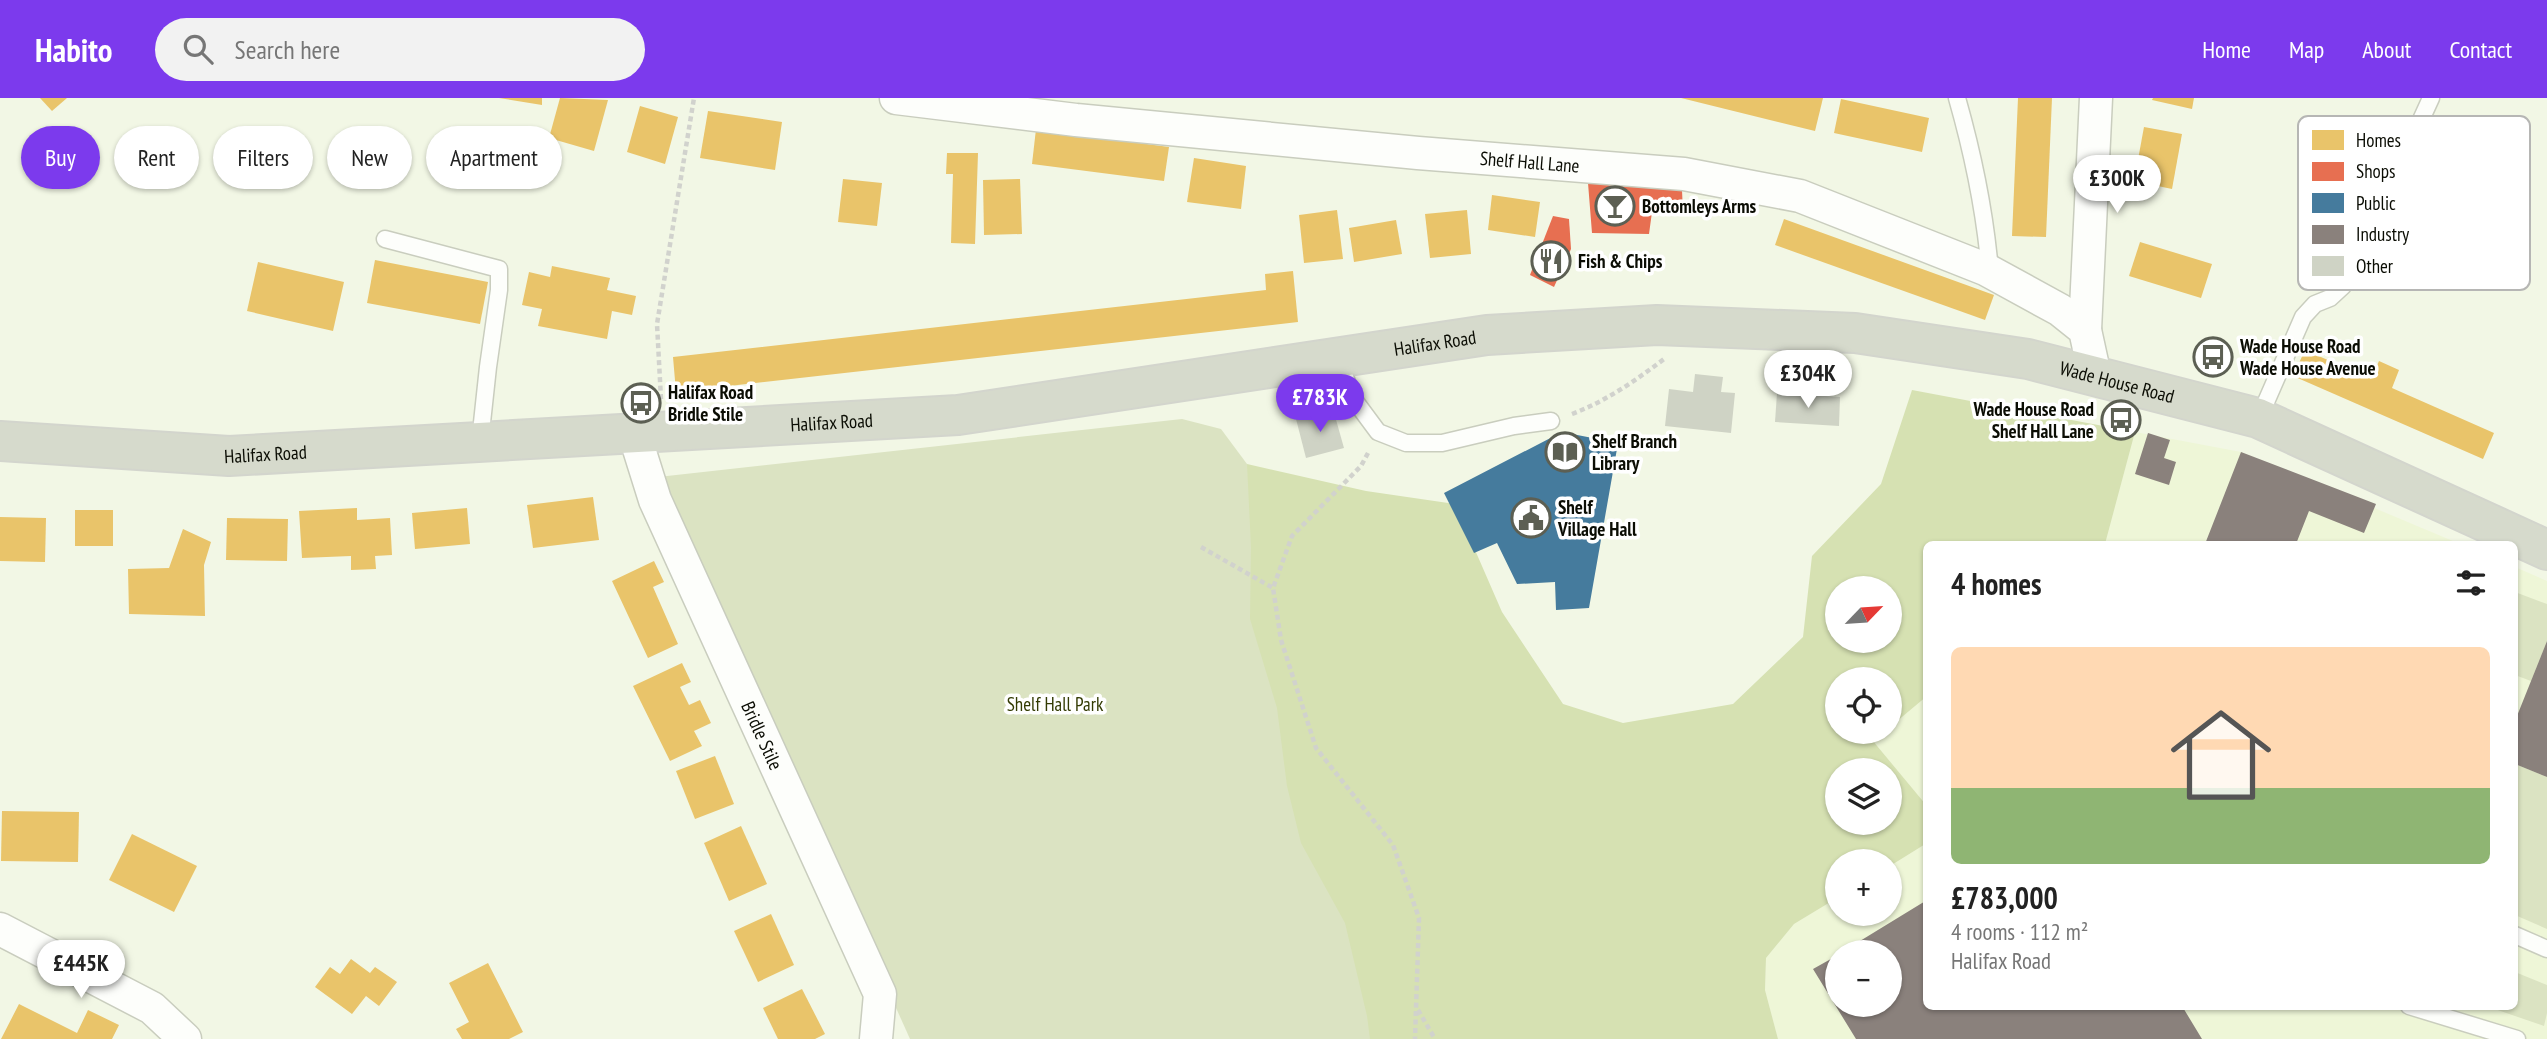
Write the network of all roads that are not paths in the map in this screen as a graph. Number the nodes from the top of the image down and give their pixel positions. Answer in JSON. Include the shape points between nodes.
{"nodes":[{"id":1,"x":897,"y":98,"type":"edge"},
{"id":2,"x":1957,"y":98,"type":"edge"},
{"id":3,"x":2096,"y":98,"type":"edge"},
{"id":4,"x":2431,"y":98,"type":"edge"},
{"id":5,"x":2423,"y":116,"type":"edge"},
{"id":6,"x":385,"y":239,"type":"dead end"},
{"id":7,"x":1990,"y":271,"type":"junction"},
{"id":8,"x":2339,"y":290,"type":"edge"},
{"id":9,"x":1671,"y":326,"type":"joint"},
{"id":10,"x":2085,"y":330,"type":"junction"},
{"id":11,"x":1337,"y":358,"type":"junction"},
{"id":12,"x":2095,"y":376,"type":"junction"},
{"id":13,"x":2259,"y":418,"type":"junction"},
{"id":14,"x":1551,"y":421,"type":"road end"},
{"id":15,"x":648,"y":432,"type":"junction"},
{"id":16,"x":0,"y":441,"type":"edge"},
{"id":17,"x":480,"y":442,"type":"junction"},
{"id":18,"x":2547,"y":550,"type":"edge"},
{"id":19,"x":0,"y":929,"type":"edge"},
{"id":20,"x":2518,"y":936,"type":"edge"},
{"id":21,"x":2547,"y":949,"type":"edge"},
{"id":22,"x":2422,"y":1010,"type":"edge"},
{"id":23,"x":185,"y":1039,"type":"edge"},
{"id":24,"x":876,"y":1039,"type":"edge"},
{"id":25,"x":2517,"y":1039,"type":"edge"}],
"edges":[{"from":1,"to":7,"type":"street","name":"Shelf Hall Lane","via":[[1103,123],[1684,174],[1800,196]]},
{"from":2,"to":7,"type":"lane"},
{"from":3,"to":10,"type":"street"},
{"from":4,"to":5,"type":"lane"},
{"from":6,"to":17,"type":"lane","via":[[499,269]]},
{"from":7,"to":10,"type":"street","name":"Shelf Hall Lane","via":[[2060,310]]},
{"from":8,"to":13,"type":"lane","via":[[2303,317]]},
{"from":9,"to":11,"type":"highway","name":"Halifax Road","via":[[1487,335]]},
{"from":9,"to":12,"type":"highway","name":"Wade House Road","via":[[1855,333],[2028,359]]},
{"from":10,"to":12,"type":"street"},
{"from":11,"to":14,"type":"lane","via":[[1355,401],[1378,432],[1406,443],[1442,443]]},
{"from":11,"to":15,"type":"highway","name":"Halifax Road","via":[[958,415]]},
{"from":12,"to":13,"type":"highway","name":"Wade House Road"},
{"from":13,"to":18,"type":"highway","name":"Wade House Road"},
{"from":15,"to":17,"type":"highway","name":"Halifax Road"},
{"from":15,"to":24,"type":"street","name":"Bridle Stile","via":[[654,500],[880,994]]},
{"from":16,"to":17,"type":"highway","name":"Halifax Road","via":[[229,456]]},
{"from":19,"to":23,"type":"street","via":[[152,1008]]},
{"from":20,"to":21,"type":"lane"},
{"from":22,"to":25,"type":"lane"}]}
